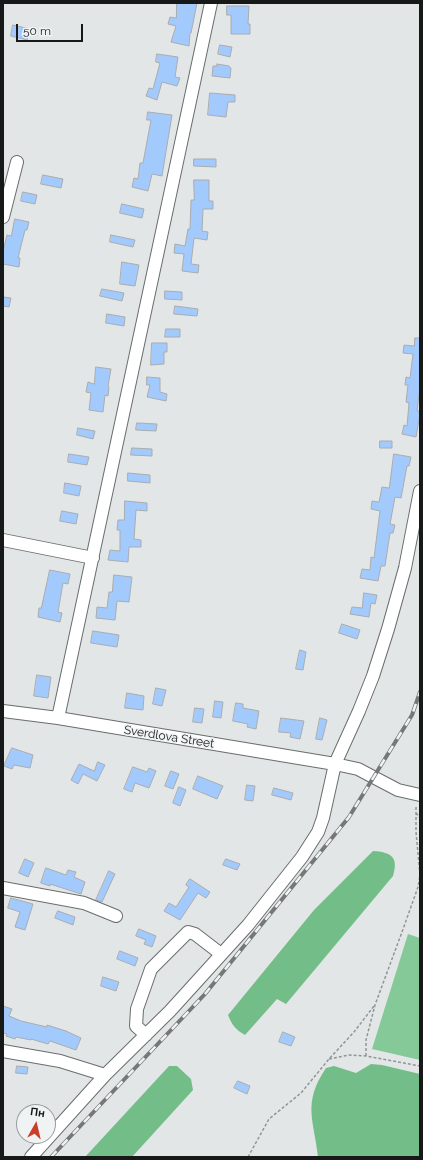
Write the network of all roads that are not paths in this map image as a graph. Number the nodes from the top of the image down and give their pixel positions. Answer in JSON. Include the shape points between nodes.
{"nodes":[{"id":1,"x":211,"y":3,"type":"edge"},
{"id":2,"x":17,"y":162,"type":"dead end"},
{"id":3,"x":3,"y":217,"type":"edge"},
{"id":4,"x":420,"y":491,"type":"edge"},
{"id":5,"x":3,"y":540,"type":"edge"},
{"id":6,"x":93,"y":558,"type":"junction"},
{"id":7,"x":3,"y":711,"type":"edge"},
{"id":8,"x":58,"y":718,"type":"junction"},
{"id":9,"x":335,"y":764,"type":"junction"},
{"id":10,"x":418,"y":795,"type":"edge"},
{"id":11,"x":3,"y":888,"type":"edge"},
{"id":12,"x":116,"y":916,"type":"dead end"},
{"id":13,"x":221,"y":954,"type":"junction"},
{"id":14,"x":146,"y":1036,"type":"junction"},
{"id":15,"x":3,"y":1052,"type":"edge"},
{"id":16,"x":105,"y":1075,"type":"junction"},
{"id":17,"x":31,"y":1157,"type":"edge"}],
"edges":[{"from":1,"to":6,"type":"street"},
{"from":2,"to":3,"type":"street"},
{"from":4,"to":9,"type":"street","via":[[406,568],[388,629],[373,676]]},
{"from":5,"to":6,"type":"street"},
{"from":6,"to":8,"type":"street"},
{"from":7,"to":8,"type":"street","name":"Sverdlova Street"},
{"from":8,"to":9,"type":"street","name":"Sverdlova Street"},
{"from":9,"to":10,"type":"street","name":"Sverdlova Street","via":[[358,769],[398,790]]},
{"from":9,"to":13,"type":"street","via":[[318,832],[302,857],[248,925]]},
{"from":11,"to":12,"type":"street","via":[[84,903]]},
{"from":13,"to":14,"type":"street"},
{"from":13,"to":14,"type":"street","via":[[195,934],[188,932],[151,969],[137,1009],[136,1026]]},
{"from":14,"to":16,"type":"street"},
{"from":15,"to":16,"type":"street","via":[[60,1061]]},
{"from":16,"to":17,"type":"street"}]}
